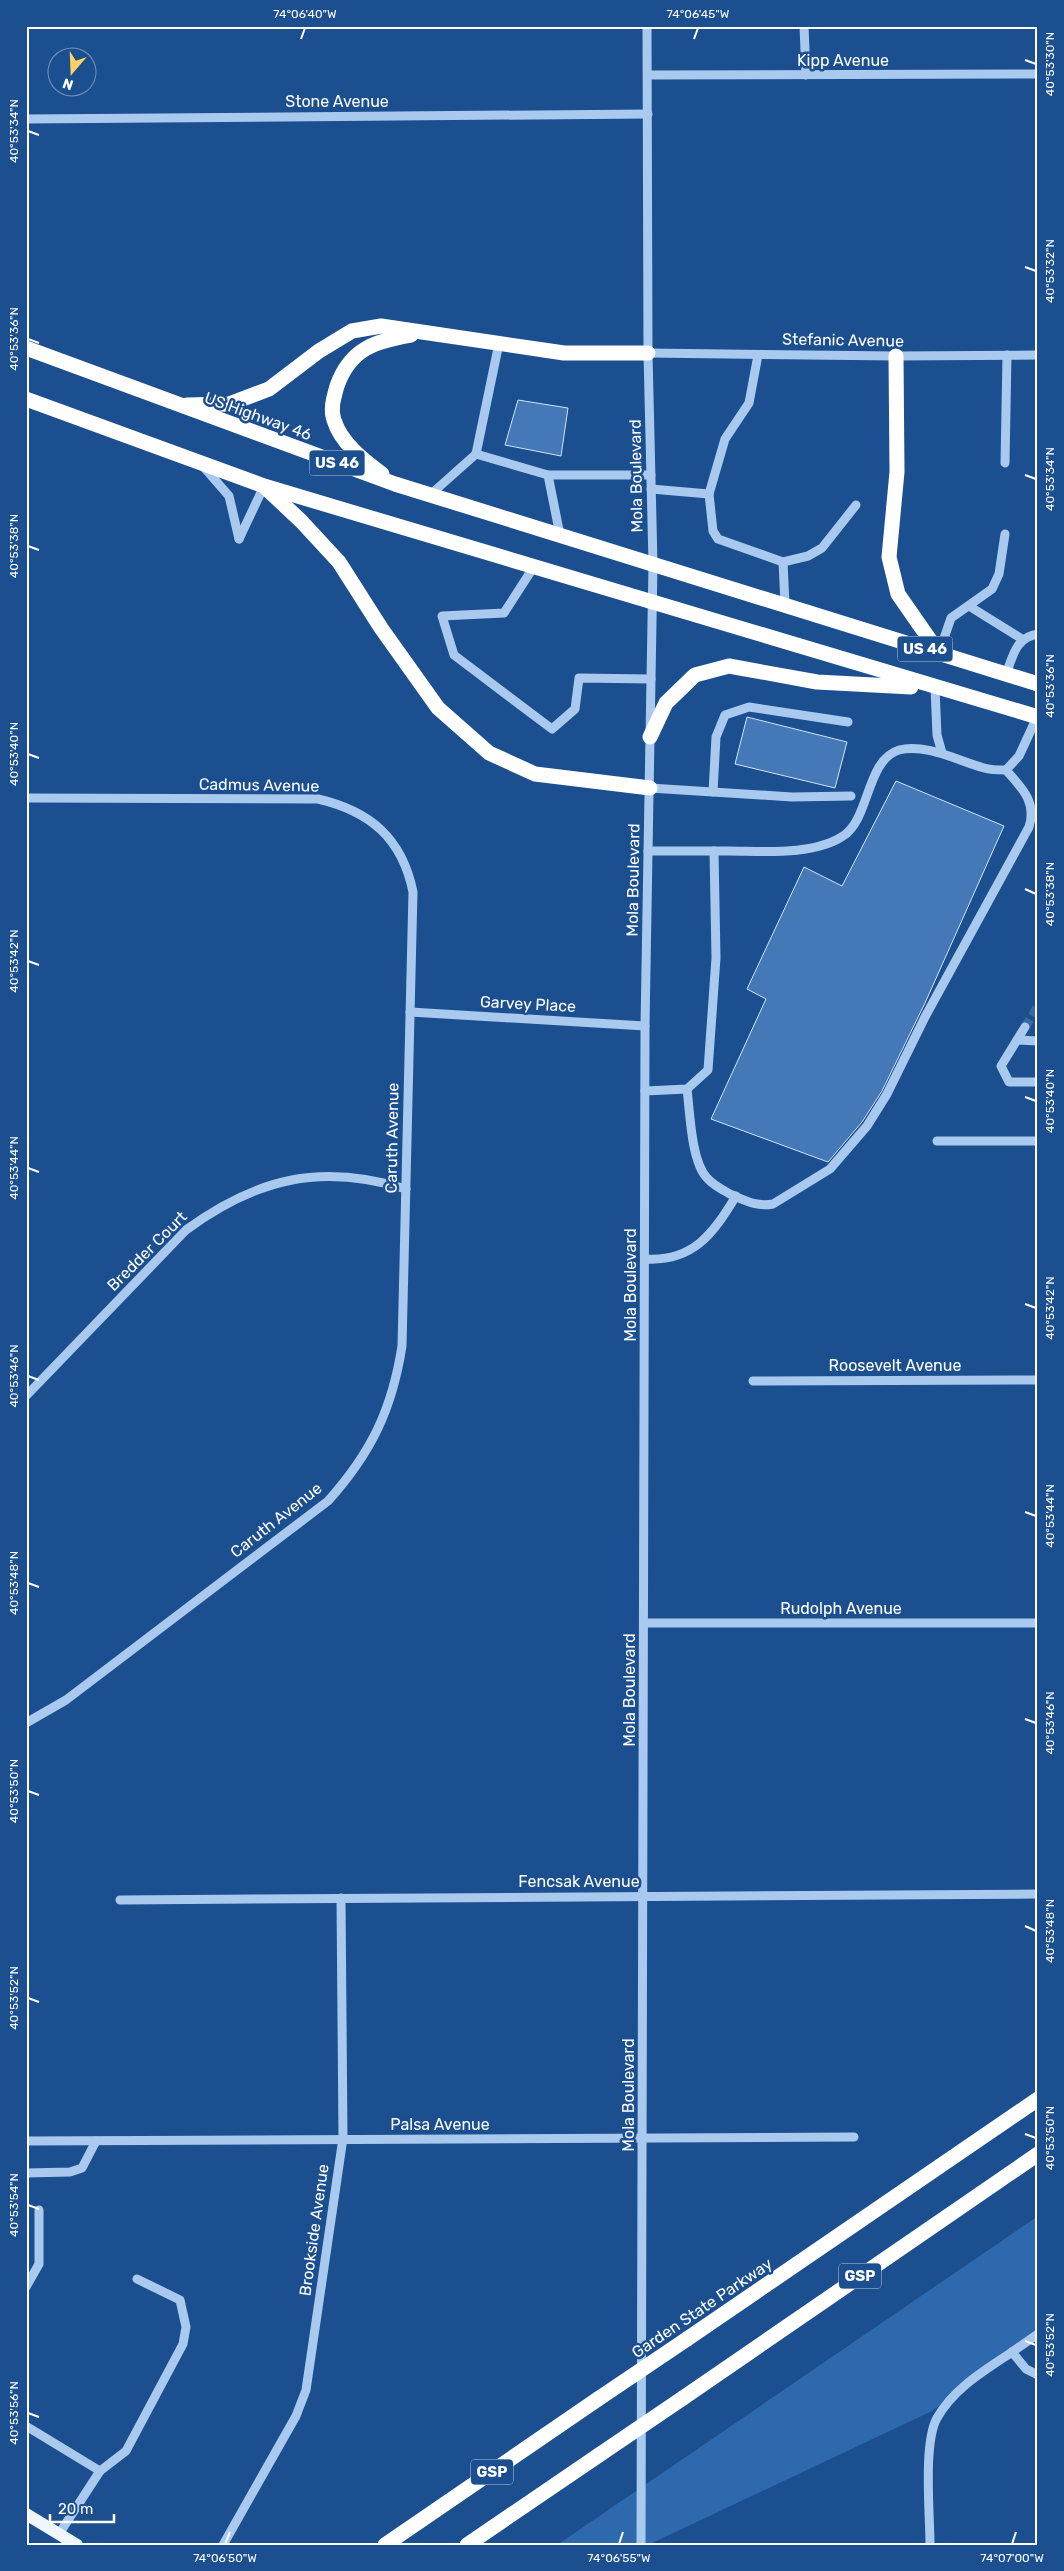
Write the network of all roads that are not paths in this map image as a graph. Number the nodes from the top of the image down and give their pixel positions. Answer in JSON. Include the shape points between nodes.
{"nodes":[{"id":1,"x":647,"y":26,"type":"edge"},
{"id":2,"x":804,"y":26,"type":"edge"},
{"id":3,"x":1038,"y":74,"type":"edge"},
{"id":4,"x":648,"y":75,"type":"junction"},
{"id":5,"x":806,"y":75,"type":"junction"},
{"id":6,"x":648,"y":114,"type":"junction"},
{"id":7,"x":26,"y":119,"type":"edge"},
{"id":8,"x":426,"y":333,"type":"junction"},
{"id":9,"x":499,"y":343,"type":"junction"},
{"id":10,"x":26,"y":348,"type":"edge"},
{"id":11,"x":648,"y":353,"type":"junction"},
{"id":12,"x":758,"y":355,"type":"junction"},
{"id":13,"x":1007,"y":355,"type":"junction"},
{"id":14,"x":1038,"y":355,"type":"edge"},
{"id":15,"x":896,"y":356,"type":"junction"},
{"id":16,"x":26,"y":399,"type":"edge"},
{"id":17,"x":176,"y":405,"type":"junction"},
{"id":18,"x":476,"y":454,"type":"junction"},
{"id":19,"x":1004,"y":463,"type":"dead end"},
{"id":20,"x":201,"y":464,"type":"junction"},
{"id":21,"x":548,"y":475,"type":"junction"},
{"id":22,"x":651,"y":475,"type":"junction"},
{"id":23,"x":395,"y":484,"type":"junction"},
{"id":24,"x":264,"y":486,"type":"junction"},
{"id":25,"x":651,"y":489,"type":"junction"},
{"id":26,"x":709,"y":494,"type":"junction"},
{"id":27,"x":430,"y":495,"type":"junction"},
{"id":28,"x":856,"y":505,"type":"dead end"},
{"id":29,"x":1005,"y":534,"type":"dead end"},
{"id":30,"x":560,"y":535,"type":"junction"},
{"id":31,"x":784,"y":562,"type":"junction"},
{"id":32,"x":653,"y":564,"type":"junction"},
{"id":33,"x":533,"y":568,"type":"junction"},
{"id":34,"x":652,"y":602,"type":"junction"},
{"id":35,"x":785,"y":604,"type":"junction"},
{"id":36,"x":969,"y":606,"type":"junction"},
{"id":37,"x":1038,"y":634,"type":"edge"},
{"id":38,"x":1022,"y":639,"type":"junction"},
{"id":39,"x":939,"y":654,"type":"junction"},
{"id":40,"x":1006,"y":674,"type":"junction"},
{"id":41,"x":651,"y":679,"type":"junction"},
{"id":42,"x":1038,"y":684,"type":"edge"},
{"id":43,"x":935,"y":688,"type":"junction"},
{"id":44,"x":1037,"y":717,"type":"edge"},
{"id":45,"x":848,"y":722,"type":"dead end"},
{"id":46,"x":650,"y":737,"type":"junction"},
{"id":47,"x":942,"y":753,"type":"junction"},
{"id":48,"x":1006,"y":770,"type":"junction"},
{"id":49,"x":650,"y":788,"type":"junction"},
{"id":50,"x":713,"y":792,"type":"junction"},
{"id":51,"x":851,"y":796,"type":"dead end"},
{"id":52,"x":26,"y":798,"type":"edge"},
{"id":53,"x":648,"y":851,"type":"junction"},
{"id":54,"x":714,"y":851,"type":"junction"},
{"id":55,"x":410,"y":1012,"type":"junction"},
{"id":56,"x":645,"y":1026,"type":"junction"},
{"id":57,"x":1025,"y":1027,"type":"tunnel mouth"},
{"id":58,"x":1017,"y":1040,"type":"junction"},
{"id":59,"x":1038,"y":1041,"type":"edge"},
{"id":60,"x":1038,"y":1082,"type":"edge"},
{"id":61,"x":687,"y":1089,"type":"junction"},
{"id":62,"x":645,"y":1091,"type":"junction"},
{"id":63,"x":938,"y":1141,"type":"dead end"},
{"id":64,"x":1038,"y":1141,"type":"edge"},
{"id":65,"x":406,"y":1189,"type":"junction"},
{"id":66,"x":736,"y":1196,"type":"junction"},
{"id":67,"x":645,"y":1259,"type":"junction"},
{"id":68,"x":1038,"y":1380,"type":"edge"},
{"id":69,"x":753,"y":1381,"type":"dead end"},
{"id":70,"x":26,"y":1396,"type":"edge"},
{"id":71,"x":1038,"y":1622,"type":"edge"},
{"id":72,"x":644,"y":1624,"type":"junction"},
{"id":73,"x":26,"y":1723,"type":"edge"},
{"id":74,"x":1038,"y":1894,"type":"edge"},
{"id":75,"x":643,"y":1895,"type":"junction"},
{"id":76,"x":341,"y":1898,"type":"junction"},
{"id":77,"x":120,"y":1900,"type":"dead end"},
{"id":78,"x":1038,"y":2099,"type":"edge"},
{"id":79,"x":854,"y":2137,"type":"dead end"},
{"id":80,"x":343,"y":2138,"type":"junction"},
{"id":81,"x":642,"y":2139,"type":"junction"},
{"id":82,"x":26,"y":2141,"type":"edge"},
{"id":83,"x":96,"y":2141,"type":"junction"},
{"id":84,"x":1038,"y":2154,"type":"edge"},
{"id":85,"x":26,"y":2173,"type":"edge"},
{"id":86,"x":40,"y":2210,"type":"dead end"},
{"id":87,"x":137,"y":2279,"type":"dead end"},
{"id":88,"x":26,"y":2287,"type":"edge"},
{"id":89,"x":1038,"y":2334,"type":"edge"},
{"id":90,"x":1012,"y":2352,"type":"junction"},
{"id":91,"x":1038,"y":2375,"type":"edge"},
{"id":92,"x":26,"y":2426,"type":"edge"},
{"id":93,"x":100,"y":2471,"type":"junction"},
{"id":94,"x":26,"y":2514,"type":"edge"},
{"id":95,"x":59,"y":2534,"type":"junction"},
{"id":96,"x":77,"y":2545,"type":"edge"},
{"id":97,"x":223,"y":2545,"type":"edge"},
{"id":98,"x":385,"y":2545,"type":"edge"},
{"id":99,"x":467,"y":2545,"type":"edge"},
{"id":100,"x":641,"y":2545,"type":"edge"},
{"id":101,"x":930,"y":2545,"type":"edge"}],
"edges":[{"from":1,"to":4,"type":"street","name":"Mola Boulevard"},
{"from":2,"to":5,"type":"street"},
{"from":3,"to":5,"type":"street","name":"Kipp Avenue"},
{"from":4,"to":5,"type":"street","name":"Kipp Avenue"},
{"from":4,"to":6,"type":"street","name":"Mola Boulevard"},
{"from":6,"to":7,"type":"street","name":"Stone Avenue"},
{"from":6,"to":11,"type":"street","name":"Mola Boulevard"},
{"from":8,"to":9,"type":"highway"},
{"from":8,"to":17,"type":"highway","via":[[381,326],[352,331],[319,351],[269,389],[229,404]]},
{"from":8,"to":23,"type":"highway","via":[[382,340],[358,353],[347,365],[332,400],[333,419],[343,438],[361,459]]},
{"from":9,"to":11,"type":"highway","via":[[564,353]]},
{"from":9,"to":18,"type":"street"},
{"from":10,"to":17,"type":"highway","name":"US Highway 46","number":"US 46"},
{"from":11,"to":12,"type":"street","name":"Stefanic Avenue"},
{"from":11,"to":22,"type":"street","name":"Mola Boulevard"},
{"from":12,"to":15,"type":"street","name":"Stefanic Avenue"},
{"from":12,"to":26,"type":"street","via":[[750,403],[725,439]]},
{"from":13,"to":14,"type":"street","name":"Stefanic Avenue"},
{"from":13,"to":15,"type":"street","name":"Stefanic Avenue"},
{"from":13,"to":19,"type":"street"},
{"from":15,"to":39,"type":"highway","via":[[897,472],[889,557],[898,594]]},
{"from":16,"to":20,"type":"highway","number":"US 46"},
{"from":17,"to":23,"type":"highway","name":"US Highway 46","number":"US 46"},
{"from":18,"to":21,"type":"street"},
{"from":18,"to":27,"type":"street"},
{"from":20,"to":24,"type":"highway","number":"US 46"},
{"from":20,"to":24,"type":"street","via":[[229,496],[239,539]]},
{"from":21,"to":22,"type":"street"},
{"from":21,"to":30,"type":"street"},
{"from":22,"to":25,"type":"street","name":"Mola Boulevard"},
{"from":23,"to":27,"type":"highway","name":"US Highway 46","number":"US 46"},
{"from":24,"to":33,"type":"highway","number":"US 46"},
{"from":24,"to":49,"type":"highway","via":[[339,562],[438,708],[489,753],[535,774]]},
{"from":25,"to":26,"type":"street"},
{"from":25,"to":32,"type":"street","name":"Mola Boulevard"},
{"from":26,"to":31,"type":"street","via":[[715,537]]},
{"from":27,"to":30,"type":"highway","name":"US Highway 46","number":"US 46"},
{"from":28,"to":31,"type":"street","via":[[828,543],[815,553]]},
{"from":29,"to":36,"type":"street","via":[[999,574],[992,589]]},
{"from":30,"to":32,"type":"highway","name":"US Highway 46","number":"US 46"},
{"from":31,"to":35,"type":"street"},
{"from":32,"to":34,"type":"street","name":"Mola Boulevard"},
{"from":32,"to":35,"type":"highway","number":"US 46"},
{"from":33,"to":34,"type":"highway","number":"US 46"},
{"from":33,"to":41,"type":"street","via":[[504,613],[442,616],[454,654],[552,729],[575,708],[579,678]]},
{"from":34,"to":41,"type":"street","name":"Mola Boulevard"},
{"from":34,"to":43,"type":"highway","number":"US 46"},
{"from":35,"to":39,"type":"highway","number":"US 46"},
{"from":36,"to":38,"type":"street"},
{"from":36,"to":39,"type":"street","via":[[951,618]]},
{"from":37,"to":38,"type":"street"},
{"from":38,"to":40,"type":"street"},
{"from":39,"to":40,"type":"highway","number":"US 46"},
{"from":40,"to":42,"type":"highway","number":"US 46"},
{"from":41,"to":46,"type":"street","name":"Mola Boulevard"},
{"from":43,"to":44,"type":"highway","number":"US 46"},
{"from":43,"to":46,"type":"highway","via":[[817,682],[729,666],[695,675],[666,703]]},
{"from":43,"to":47,"type":"street","via":[[937,735]]},
{"from":44,"to":48,"type":"street","via":[[1019,756]]},
{"from":45,"to":50,"type":"street","via":[[748,707],[725,715],[716,737]]},
{"from":46,"to":49,"type":"street","name":"Mola Boulevard"},
{"from":47,"to":48,"type":"street","via":[[985,768]]},
{"from":47,"to":54,"type":"street","via":[[902,750],[886,758],[854,823],[843,836],[798,851]]},
{"from":48,"to":66,"type":"street","via":[[1030,800],[1029,827],[880,1108],[830,1169],[812,1182],[773,1204],[758,1205]]},
{"from":49,"to":50,"type":"street"},
{"from":49,"to":53,"type":"street","name":"Mola Boulevard"},
{"from":50,"to":51,"type":"street","via":[[792,797]]},
{"from":52,"to":55,"type":"street","name":"Cadmus Avenue","via":[[318,799],[343,805],[370,820],[388,836],[400,855],[413,892]]},
{"from":53,"to":54,"type":"street"},
{"from":53,"to":56,"type":"street","name":"Mola Boulevard"},
{"from":54,"to":61,"type":"street","via":[[716,958],[708,1070]]},
{"from":55,"to":56,"type":"street","name":"Garvey Place"},
{"from":55,"to":65,"type":"street","name":"Caruth Avenue"},
{"from":56,"to":62,"type":"street","name":"Mola Boulevard"},
{"from":57,"to":58,"type":"street"},
{"from":58,"to":59,"type":"street"},
{"from":58,"to":60,"type":"street","via":[[1001,1066],[1009,1082]]},
{"from":61,"to":62,"type":"street"},
{"from":61,"to":66,"type":"street","via":[[700,1167],[717,1187]]},
{"from":62,"to":67,"type":"street","name":"Mola Boulevard"},
{"from":63,"to":64,"type":"street"},
{"from":65,"to":70,"type":"street","name":"Bredder Court","via":[[381,1181],[316,1176],[248,1192],[214,1210],[186,1230]]},
{"from":65,"to":73,"type":"street","name":"Caruth Avenue","via":[[402,1346],[396,1380],[378,1431],[350,1477],[328,1501],[82,1688]]},
{"from":66,"to":67,"type":"street","via":[[720,1223],[696,1247],[673,1258]]},
{"from":67,"to":72,"type":"street","name":"Mola Boulevard"},
{"from":68,"to":69,"type":"street","name":"Roosevelt Avenue"},
{"from":71,"to":72,"type":"street","name":"Rudolph Avenue"},
{"from":72,"to":75,"type":"street","name":"Mola Boulevard"},
{"from":74,"to":75,"type":"street","name":"Fencsak Avenue"},
{"from":75,"to":76,"type":"street","name":"Fencsak Avenue"},
{"from":75,"to":81,"type":"street","name":"Mola Boulevard"},
{"from":76,"to":77,"type":"street","name":"Fencsak Avenue"},
{"from":76,"to":80,"type":"street","name":"Brookside Avenue"},
{"from":78,"to":98,"type":"highway","name":"Garden State Parkway","number":"GSP","bridge":true},
{"from":79,"to":81,"type":"street","name":"Palsa Avenue"},
{"from":80,"to":81,"type":"street","name":"Palsa Avenue"},
{"from":80,"to":83,"type":"street","name":"Palsa Avenue"},
{"from":80,"to":97,"type":"street","name":"Brookside Avenue","via":[[306,2390],[296,2416]]},
{"from":81,"to":100,"type":"street","name":"Mola Boulevard"},
{"from":82,"to":83,"type":"street","name":"Palsa Avenue"},
{"from":83,"to":85,"type":"street","via":[[82,2168],[70,2172]]},
{"from":84,"to":99,"type":"highway","number":"GSP","bridge":true},
{"from":86,"to":88,"type":"street","via":[[39,2264]]},
{"from":87,"to":93,"type":"street","via":[[180,2300],[186,2326],[184,2344],[126,2451]]},
{"from":89,"to":90,"type":"street"},
{"from":90,"to":91,"type":"street","via":[[1026,2369]]},
{"from":90,"to":101,"type":"street","via":[[968,2382],[936,2420],[929,2444]]},
{"from":92,"to":93,"type":"street"},
{"from":93,"to":95,"type":"street"},
{"from":94,"to":95,"type":"main road"},
{"from":95,"to":96,"type":"main road"}]}
